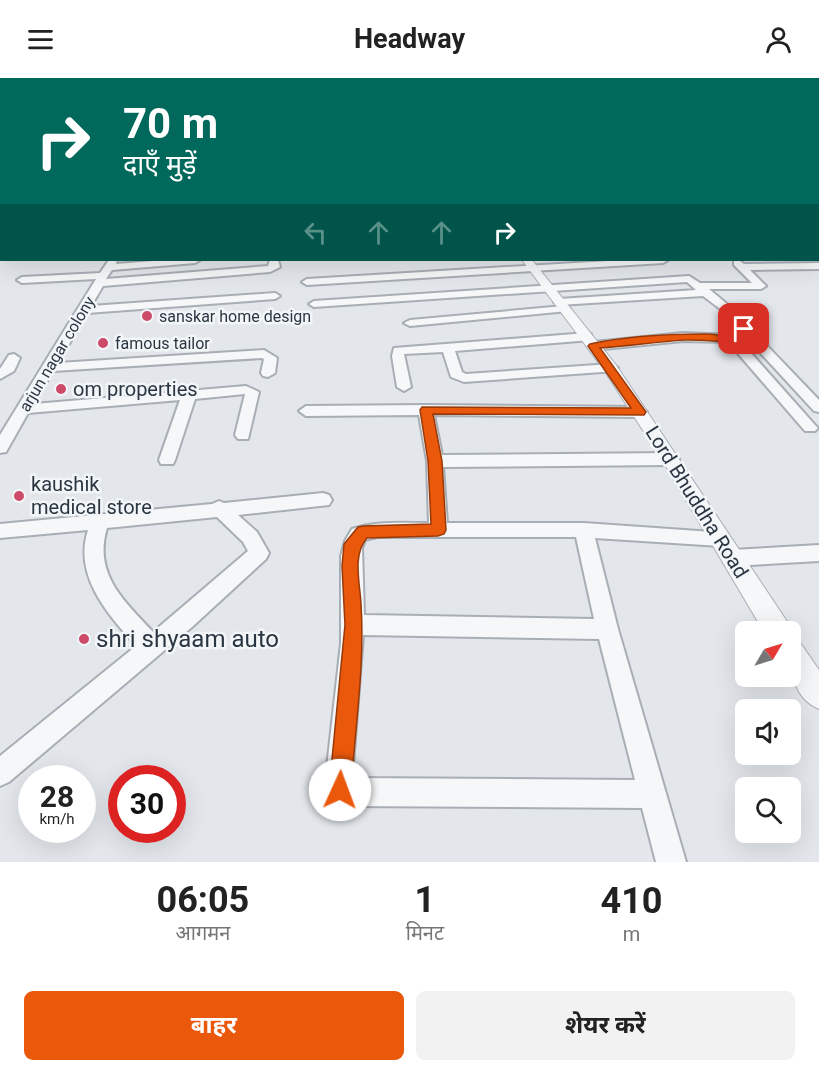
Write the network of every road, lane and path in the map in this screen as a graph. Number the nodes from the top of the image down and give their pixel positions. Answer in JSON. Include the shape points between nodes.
{"nodes":[{"id":1,"x":187,"y":261,"type":"edge"},
{"id":2,"x":274,"y":261,"type":"edge"},
{"id":3,"x":630,"y":261,"type":"edge"},
{"id":4,"x":778,"y":261,"type":"edge"},
{"id":5,"x":737,"y":263,"type":"edge"},
{"id":6,"x":530,"y":264,"type":"edge"},
{"id":7,"x":786,"y":266,"type":"junction"},
{"id":8,"x":819,"y":266,"type":"edge"},
{"id":9,"x":106,"y":271,"type":"edge"},
{"id":10,"x":412,"y":271,"type":"junction"},
{"id":11,"x":22,"y":280,"type":"dead end"},
{"id":12,"x":307,"y":282,"type":"dead end"},
{"id":13,"x":548,"y":287,"type":"junction"},
{"id":14,"x":703,"y":289,"type":"junction"},
{"id":15,"x":276,"y":296,"type":"dead end"},
{"id":16,"x":421,"y":297,"type":"junction"},
{"id":17,"x":314,"y":304,"type":"dead end"},
{"id":18,"x":562,"y":306,"type":"junction"},
{"id":19,"x":83,"y":310,"type":"junction"},
{"id":20,"x":410,"y":322,"type":"dead end"},
{"id":21,"x":753,"y":338,"type":"junction"},
{"id":22,"x":735,"y":341,"type":"junction"},
{"id":23,"x":590,"y":342,"type":"junction"},
{"id":24,"x":448,"y":348,"type":"junction"},
{"id":25,"x":14,"y":358,"type":"dead end"},
{"id":26,"x":49,"y":367,"type":"junction"},
{"id":27,"x":611,"y":368,"type":"junction"},
{"id":28,"x":268,"y":373,"type":"dead end"},
{"id":29,"x":0,"y":375,"type":"edge"},
{"id":30,"x":404,"y":387,"type":"dead end"},
{"id":31,"x":189,"y":394,"type":"junction"},
{"id":32,"x":819,"y":408,"type":"edge"},
{"id":33,"x":23,"y":409,"type":"junction"},
{"id":34,"x":426,"y":410,"type":"junction"},
{"id":35,"x":306,"y":411,"type":"dead end"},
{"id":36,"x":640,"y":412,"type":"junction"},
{"id":37,"x":810,"y":429,"type":"dead end"},
{"id":38,"x":243,"y":435,"type":"dead end"},
{"id":39,"x":0,"y":448,"type":"edge"},
{"id":40,"x":671,"y":459,"type":"junction"},
{"id":41,"x":167,"y":460,"type":"dead end"},
{"id":42,"x":435,"y":461,"type":"junction"},
{"id":43,"x":323,"y":500,"type":"dead end"},
{"id":44,"x":219,"y":508,"type":"junction"},
{"id":45,"x":100,"y":521,"type":"junction"},
{"id":46,"x":438,"y":530,"type":"junction"},
{"id":47,"x":584,"y":530,"type":"junction"},
{"id":48,"x":0,"y":531,"type":"edge"},
{"id":49,"x":720,"y":538,"type":"junction"},
{"id":50,"x":819,"y":553,"type":"edge"},
{"id":51,"x":732,"y":558,"type":"junction"},
{"id":52,"x":771,"y":621,"type":"edge"},
{"id":53,"x":354,"y":625,"type":"junction"},
{"id":54,"x":607,"y":629,"type":"junction"},
{"id":55,"x":152,"y":647,"type":"junction"},
{"id":56,"x":801,"y":667,"type":"edge"},
{"id":57,"x":819,"y":695,"type":"edge"},
{"id":58,"x":0,"y":773,"type":"edge"},
{"id":59,"x":652,"y":794,"type":"junction"},
{"id":60,"x":671,"y":862,"type":"edge"}],
"edges":[{"from":1,"to":9,"type":"street"},
{"from":2,"to":9,"type":"street","via":[[275,267],[270,269]]},
{"from":3,"to":6,"type":"street"},
{"from":4,"to":7,"type":"street"},
{"from":5,"to":7,"type":"street"},
{"from":5,"to":14,"type":"street","via":[[761,286]]},
{"from":6,"to":10,"type":"street"},
{"from":6,"to":13,"type":"street","name":"Lord Bhuddha Road"},
{"from":7,"to":8,"type":"street"},
{"from":9,"to":11,"type":"street"},
{"from":9,"to":19,"type":"street","name":"arjun nagar colony"},
{"from":10,"to":12,"type":"street"},
{"from":10,"to":16,"type":"street"},
{"from":13,"to":14,"type":"street","via":[[688,279]]},
{"from":13,"to":16,"type":"street"},
{"from":13,"to":18,"type":"street","name":"Lord Bhuddha Road"},
{"from":14,"to":18,"type":"street"},
{"from":14,"to":21,"type":"street"},
{"from":15,"to":19,"type":"street"},
{"from":16,"to":17,"type":"street"},
{"from":18,"to":20,"type":"street"},
{"from":18,"to":23,"type":"street","name":"Lord Bhuddha Road"},
{"from":19,"to":26,"type":"street","name":"arjun nagar colony"},
{"from":21,"to":22,"type":"street"},
{"from":21,"to":32,"type":"street"},
{"from":22,"to":23,"type":"street","via":[[727,337],[683,337]]},
{"from":22,"to":37,"type":"street"},
{"from":23,"to":24,"type":"street"},
{"from":23,"to":27,"type":"street","name":"Lord Bhuddha Road"},
{"from":24,"to":27,"type":"street","via":[[456,374],[464,378]]},
{"from":24,"to":30,"type":"street","via":[[399,351]]},
{"from":25,"to":29,"type":"street"},
{"from":26,"to":28,"type":"street","via":[[264,354],[271,358]]},
{"from":26,"to":33,"type":"street","name":"arjun nagar colony"},
{"from":27,"to":36,"type":"street","name":"Lord Bhuddha Road"},
{"from":31,"to":33,"type":"street"},
{"from":31,"to":38,"type":"street","via":[[252,392]]},
{"from":31,"to":41,"type":"street"},
{"from":33,"to":39,"type":"street","name":"arjun nagar colony"},
{"from":34,"to":35,"type":"street"},
{"from":34,"to":36,"type":"street"},
{"from":34,"to":42,"type":"street"},
{"from":36,"to":40,"type":"street","name":"Lord Bhuddha Road"},
{"from":40,"to":42,"type":"street"},
{"from":40,"to":49,"type":"street","name":"Lord Bhuddha Road"},
{"from":42,"to":46,"type":"street"},
{"from":43,"to":44,"type":"street"},
{"from":44,"to":45,"type":"street"},
{"from":44,"to":55,"type":"street","via":[[250,537],[259,552],[248,566]]},
{"from":45,"to":48,"type":"street"},
{"from":45,"to":55,"type":"street","via":[[93,552],[97,573],[114,604]]},
{"from":46,"to":47,"type":"street"},
{"from":46,"to":53,"type":"street","via":[[377,530],[359,534],[352,544],[350,566]]},
{"from":47,"to":49,"type":"street"},
{"from":47,"to":54,"type":"street"},
{"from":49,"to":51,"type":"street","name":"Lord Bhuddha Road"},
{"from":50,"to":51,"type":"street"},
{"from":51,"to":52,"type":"street","name":"Lord Bhuddha Road"},
{"from":53,"to":54,"type":"street"},
{"from":53,"to":59,"type":"street","via":[[338,785],[344,792]]},
{"from":54,"to":59,"type":"street"},
{"from":55,"to":58,"type":"street"},
{"from":56,"to":57,"type":"street"},
{"from":59,"to":60,"type":"street"}]}
